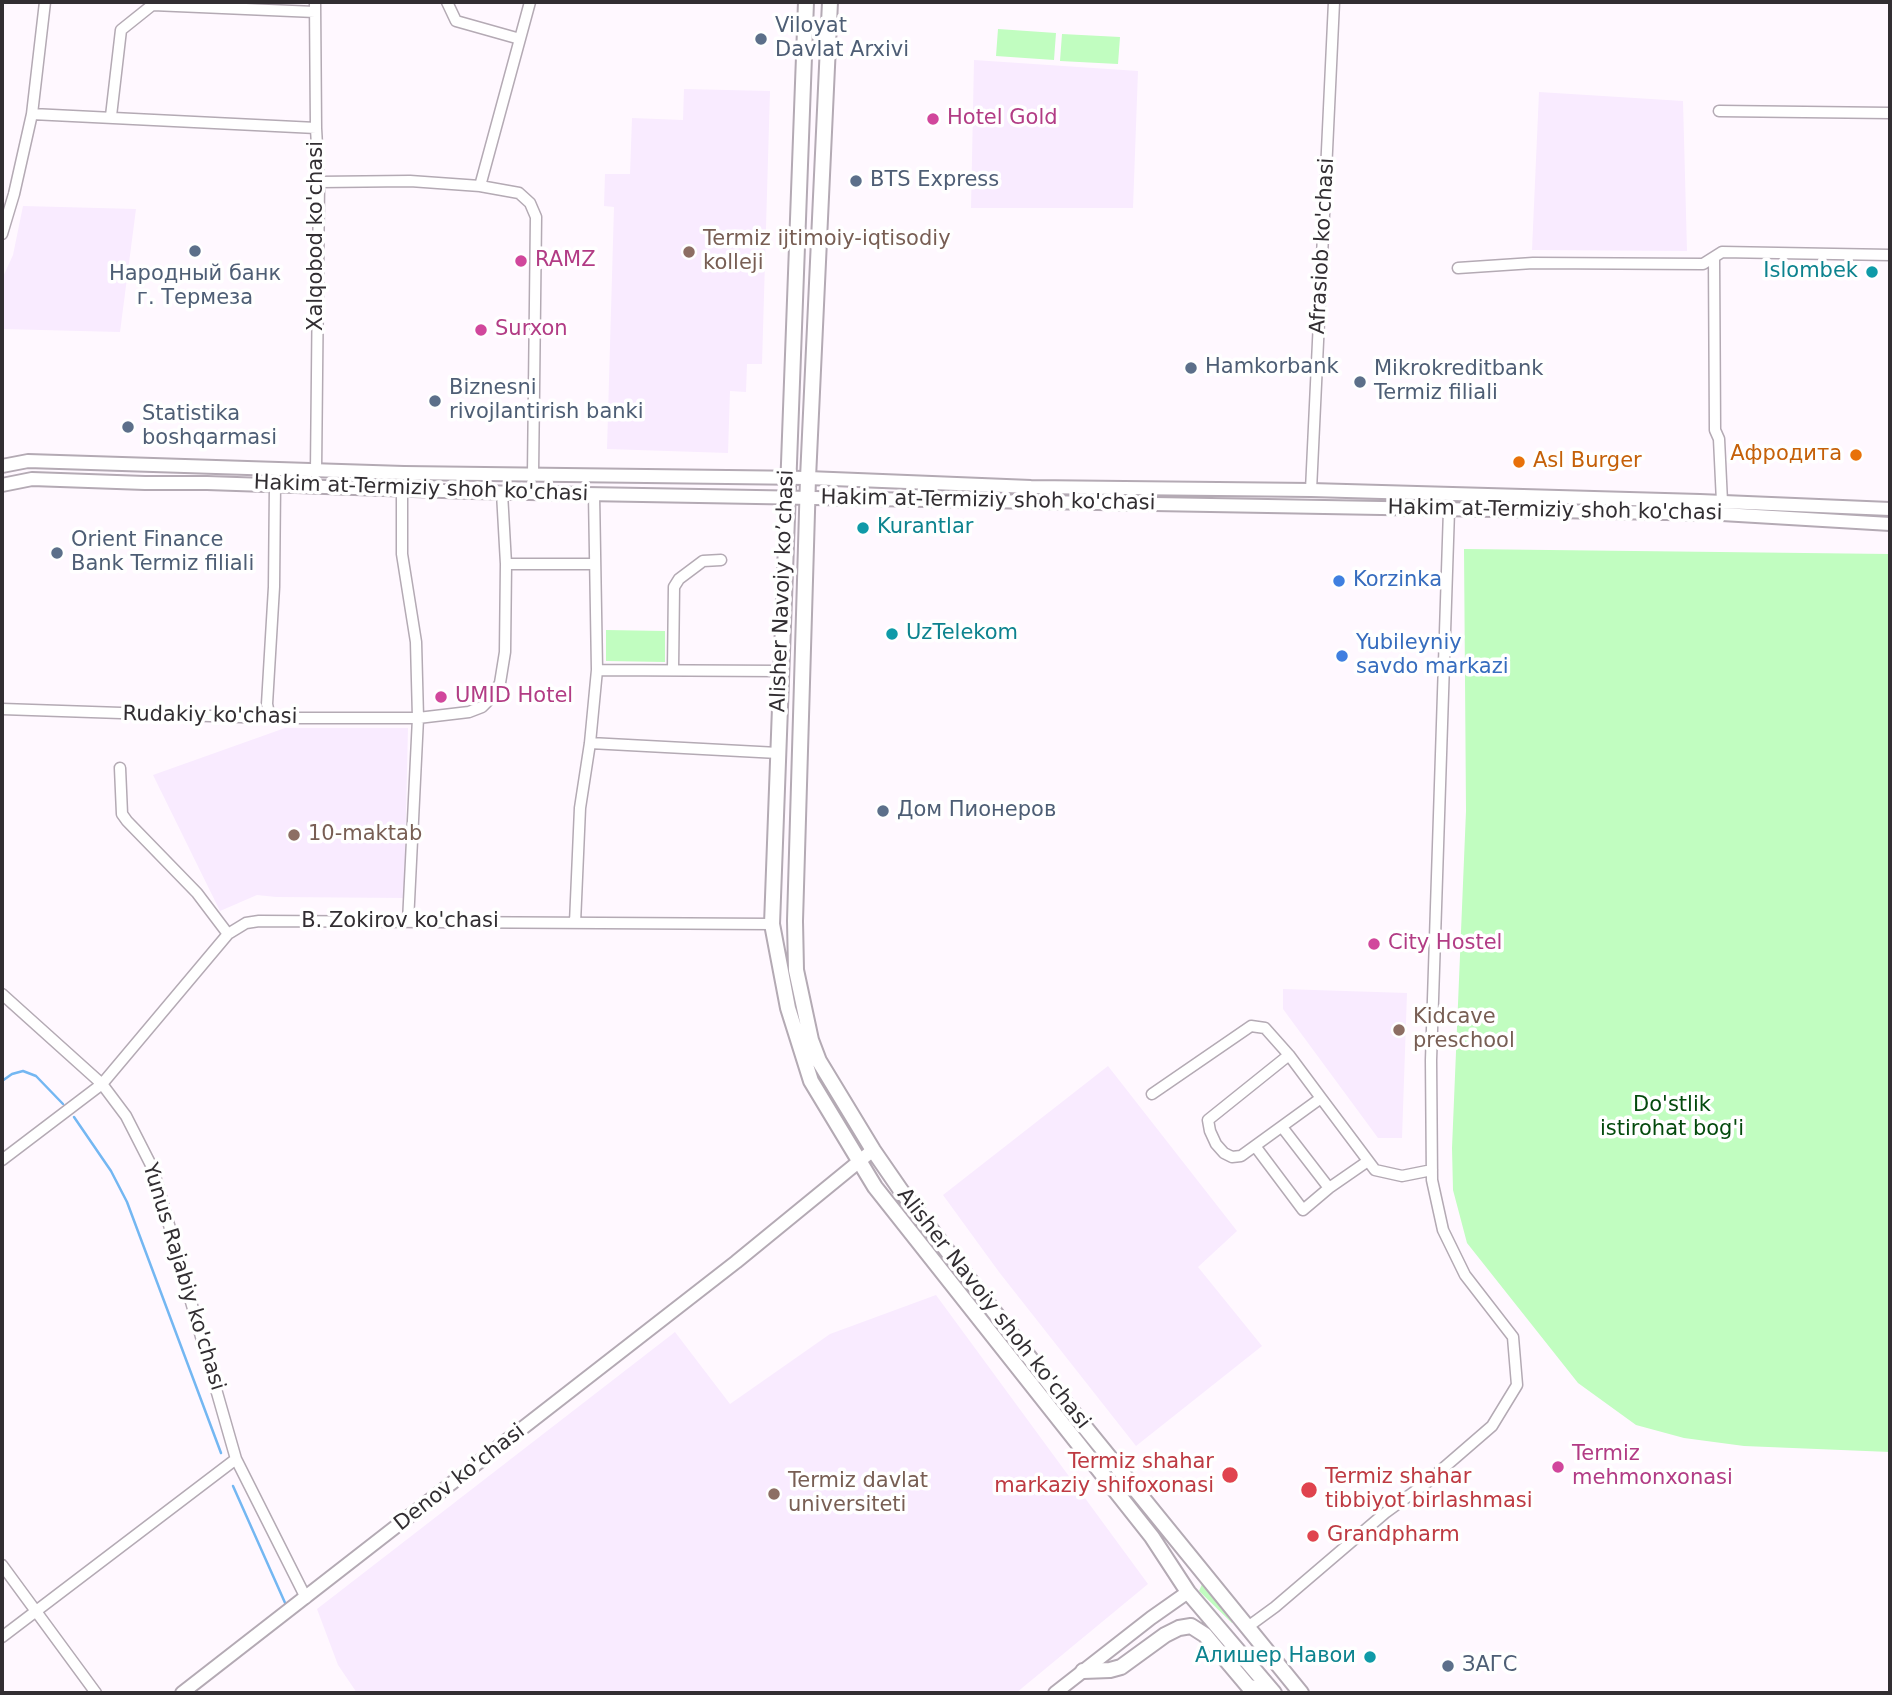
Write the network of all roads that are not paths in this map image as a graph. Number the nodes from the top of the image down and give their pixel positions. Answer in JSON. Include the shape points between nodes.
{"nodes":[{"id":1,"x":45,"y":2,"type":"edge"},
{"id":2,"x":447,"y":2,"type":"edge"},
{"id":3,"x":530,"y":2,"type":"edge"},
{"id":4,"x":806,"y":2,"type":"edge"},
{"id":5,"x":830,"y":2,"type":"edge"},
{"id":6,"x":1334,"y":2,"type":"edge"},
{"id":7,"x":154,"y":3,"type":"edge"},
{"id":8,"x":315,"y":7,"type":"edge"},
{"id":9,"x":520,"y":39,"type":"junction"},
{"id":10,"x":1719,"y":111,"type":"dead end"},
{"id":11,"x":1890,"y":113,"type":"edge"},
{"id":12,"x":32,"y":114,"type":"junction"},
{"id":13,"x":111,"y":116,"type":"junction"},
{"id":14,"x":316,"y":128,"type":"junction"},
{"id":15,"x":319,"y":182,"type":"junction"},
{"id":16,"x":481,"y":186,"type":"junction"},
{"id":17,"x":799,"y":189,"type":"junction"},
{"id":18,"x":821,"y":189,"type":"junction"},
{"id":19,"x":2,"y":234,"type":"edge"},
{"id":20,"x":1890,"y":255,"type":"edge"},
{"id":21,"x":1714,"y":257,"type":"junction"},
{"id":22,"x":1458,"y":268,"type":"dead end"},
{"id":23,"x":2,"y":466,"type":"edge"},
{"id":24,"x":316,"y":471,"type":"junction"},
{"id":25,"x":533,"y":474,"type":"junction"},
{"id":26,"x":808,"y":478,"type":"junction"},
{"id":27,"x":787,"y":479,"type":"junction"},
{"id":28,"x":2,"y":485,"type":"edge"},
{"id":29,"x":275,"y":485,"type":"junction"},
{"id":30,"x":402,"y":490,"type":"junction"},
{"id":31,"x":1311,"y":491,"type":"junction"},
{"id":32,"x":502,"y":492,"type":"junction"},
{"id":33,"x":594,"y":494,"type":"junction"},
{"id":34,"x":787,"y":498,"type":"junction"},
{"id":35,"x":807,"y":498,"type":"junction"},
{"id":36,"x":1722,"y":502,"type":"junction"},
{"id":37,"x":1448,"y":509,"type":"junction"},
{"id":38,"x":1890,"y":509,"type":"edge"},
{"id":39,"x":1890,"y":524,"type":"edge"},
{"id":40,"x":721,"y":560,"type":"dead end"},
{"id":41,"x":506,"y":564,"type":"junction"},
{"id":42,"x":594,"y":564,"type":"junction"},
{"id":43,"x":673,"y":669,"type":"junction"},
{"id":44,"x":597,"y":670,"type":"junction"},
{"id":45,"x":780,"y":671,"type":"junction"},
{"id":46,"x":2,"y":709,"type":"edge"},
{"id":47,"x":270,"y":718,"type":"junction"},
{"id":48,"x":418,"y":718,"type":"junction"},
{"id":49,"x":590,"y":743,"type":"junction"},
{"id":50,"x":778,"y":753,"type":"junction"},
{"id":51,"x":120,"y":768,"type":"dead end"},
{"id":52,"x":408,"y":922,"type":"junction"},
{"id":53,"x":575,"y":923,"type":"junction"},
{"id":54,"x":772,"y":924,"type":"junction"},
{"id":55,"x":228,"y":934,"type":"junction"},
{"id":56,"x":2,"y":994,"type":"edge"},
{"id":57,"x":1289,"y":1055,"type":"junction"},
{"id":58,"x":102,"y":1084,"type":"junction"},
{"id":59,"x":1152,"y":1094,"type":"dead end"},
{"id":60,"x":1321,"y":1098,"type":"junction"},
{"id":61,"x":1282,"y":1126,"type":"junction"},
{"id":62,"x":1255,"y":1146,"type":"junction"},
{"id":63,"x":873,"y":1150,"type":"junction"},
{"id":64,"x":2,"y":1160,"type":"edge"},
{"id":65,"x":1368,"y":1161,"type":"junction"},
{"id":66,"x":859,"y":1163,"type":"junction"},
{"id":67,"x":1432,"y":1170,"type":"junction"},
{"id":68,"x":1329,"y":1188,"type":"junction"},
{"id":69,"x":236,"y":1458,"type":"junction"},
{"id":70,"x":2,"y":1565,"type":"edge"},
{"id":71,"x":1206,"y":1574,"type":"junction"},
{"id":72,"x":1187,"y":1590,"type":"junction"},
{"id":73,"x":306,"y":1598,"type":"junction"},
{"id":74,"x":35,"y":1611,"type":"junction"},
{"id":75,"x":1249,"y":1626,"type":"junction"},
{"id":76,"x":2,"y":1637,"type":"edge"},
{"id":77,"x":1232,"y":1642,"type":"junction"},
{"id":78,"x":1083,"y":1671,"type":"junction"},
{"id":79,"x":96,"y":1693,"type":"edge"},
{"id":80,"x":183,"y":1693,"type":"edge"},
{"id":81,"x":1055,"y":1693,"type":"edge"},
{"id":82,"x":1266,"y":1693,"type":"edge"},
{"id":83,"x":1274,"y":1693,"type":"edge"},
{"id":84,"x":1301,"y":1693,"type":"edge"}],
"edges":[{"from":1,"to":12,"type":"street"},
{"from":2,"to":9,"type":"street","via":[[456,21]]},
{"from":3,"to":9,"type":"street"},
{"from":4,"to":17,"type":"main road","name":"Alisher Navoiy ko’chasi"},
{"from":5,"to":18,"type":"main road","name":"Alisher Navoiy ko’chasi"},
{"from":6,"to":31,"type":"street","name":"Afrasiob ko'chasi"},
{"from":7,"to":8,"type":"street"},
{"from":7,"to":13,"type":"street","via":[[121,30]]},
{"from":8,"to":14,"type":"street","name":"Xalqobod ko'chasi"},
{"from":9,"to":16,"type":"street"},
{"from":10,"to":11,"type":"street"},
{"from":12,"to":13,"type":"street"},
{"from":12,"to":19,"type":"street"},
{"from":13,"to":14,"type":"street"},
{"from":14,"to":15,"type":"street","name":"Xalqobod ko'chasi"},
{"from":15,"to":16,"type":"street"},
{"from":15,"to":24,"type":"street","name":"Xalqobod ko'chasi"},
{"from":16,"to":25,"type":"street","via":[[519,193],[536,217]]},
{"from":17,"to":18,"type":"main road"},
{"from":17,"to":27,"type":"main road","name":"Alisher Navoiy ko’chasi"},
{"from":18,"to":26,"type":"main road","name":"Alisher Navoiy ko’chasi"},
{"from":20,"to":21,"type":"street","via":[[1722,252]]},
{"from":21,"to":22,"type":"street","via":[[1703,264],[1532,263]]},
{"from":21,"to":36,"type":"street","via":[[1715,430]]},
{"from":23,"to":24,"type":"main road","name":"Hakim at-Termiziy shoh ko'chasi","via":[[28,461]]},
{"from":24,"to":25,"type":"main road","name":"Hakim at-Termiziy shoh ko'chasi"},
{"from":25,"to":27,"type":"main road","name":"Hakim at-Termiziy shoh ko'chasi"},
{"from":26,"to":27,"type":"main road","name":"Hakim at-Termiziy shoh ko'chasi"},
{"from":26,"to":31,"type":"main road","name":"Hakim at-Termiziy shoh ko'chasi"},
{"from":26,"to":35,"type":"main road","name":"Alisher Navoiy ko’chasi"},
{"from":27,"to":34,"type":"main road","name":"Alisher Navoiy ko’chasi"},
{"from":28,"to":29,"type":"main road","name":"Hakim at-Termiziy shoh ko'chasi","via":[[32,479]]},
{"from":29,"to":30,"type":"main road","name":"Hakim at-Termiziy shoh ko'chasi"},
{"from":29,"to":47,"type":"street"},
{"from":30,"to":32,"type":"main road","name":"Hakim at-Termiziy shoh ko'chasi"},
{"from":30,"to":48,"type":"street","via":[[402,554],[416,642]]},
{"from":31,"to":36,"type":"main road","name":"Hakim at-Termiziy shoh ko'chasi"},
{"from":32,"to":33,"type":"main road","name":"Hakim at-Termiziy shoh ko'chasi"},
{"from":32,"to":41,"type":"street","name":"Rudakiy ko'chasi"},
{"from":33,"to":34,"type":"main road","name":"Hakim at-Termiziy shoh ko'chasi"},
{"from":33,"to":42,"type":"street"},
{"from":34,"to":35,"type":"main road","name":"Hakim at-Termiziy shoh ko'chasi"},
{"from":34,"to":45,"type":"main road","name":"Alisher Navoiy ko’chasi"},
{"from":35,"to":37,"type":"main road","name":"Hakim at-Termiziy shoh ko'chasi"},
{"from":35,"to":63,"type":"main road","name":"Alisher Navoiy ko’chasi","via":[[796,970],[819,1061]]},
{"from":36,"to":38,"type":"main road","name":"Hakim at-Termiziy shoh ko'chasi"},
{"from":37,"to":39,"type":"main road","name":"Hakim at-Termiziy shoh ko'chasi","via":[[1722,514]]},
{"from":37,"to":67,"type":"street"},
{"from":40,"to":43,"type":"street","via":[[703,561],[674,587]]},
{"from":41,"to":42,"type":"street"},
{"from":41,"to":48,"type":"street","name":"Rudakiy ko'chasi","via":[[505,652],[492,698],[469,712]]},
{"from":42,"to":44,"type":"street"},
{"from":43,"to":44,"type":"street"},
{"from":43,"to":45,"type":"street"},
{"from":44,"to":49,"type":"street"},
{"from":45,"to":50,"type":"main road","name":"Alisher Navoiy ko’chasi"},
{"from":46,"to":47,"type":"street","name":"Rudakiy ko'chasi"},
{"from":47,"to":48,"type":"street","name":"Rudakiy ko'chasi"},
{"from":48,"to":52,"type":"street"},
{"from":49,"to":50,"type":"street"},
{"from":49,"to":53,"type":"street","via":[[580,808]]},
{"from":50,"to":54,"type":"main road","name":"Alisher Navoiy ko’chasi"},
{"from":51,"to":55,"type":"street","via":[[122,814],[197,893]]},
{"from":52,"to":53,"type":"street","name":"B. Zokirov ko'chasi"},
{"from":52,"to":55,"type":"street","name":"B. Zokirov ko'chasi","via":[[259,921]]},
{"from":53,"to":54,"type":"street","name":"B. Zokirov ko'chasi"},
{"from":54,"to":66,"type":"main road","name":"Alisher Navoiy ko’chasi","via":[[788,1008],[811,1082]]},
{"from":55,"to":58,"type":"street","name":"B. Zokirov ko'chasi"},
{"from":56,"to":58,"type":"street","name":"Yunus Rajabiy ko'chasi"},
{"from":57,"to":59,"type":"street","via":[[1265,1028],[1251,1026]]},
{"from":57,"to":60,"type":"street"},
{"from":57,"to":62,"type":"street","via":[[1208,1120],[1224,1153],[1241,1156]]},
{"from":58,"to":64,"type":"street","name":"B. Zokirov ko'chasi"},
{"from":58,"to":69,"type":"street","name":"Yunus Rajabiy ko'chasi","via":[[126,1115],[153,1168]]},
{"from":60,"to":61,"type":"street"},
{"from":60,"to":65,"type":"street"},
{"from":61,"to":62,"type":"street"},
{"from":61,"to":68,"type":"street"},
{"from":62,"to":68,"type":"street","via":[[1303,1210]]},
{"from":63,"to":66,"type":"main road","name":"Denov ko'chasi"},
{"from":63,"to":71,"type":"main road","name":"Alisher Navoiy shoh ko'chasi","via":[[1049,1383]]},
{"from":65,"to":67,"type":"street","via":[[1375,1170],[1402,1176]]},
{"from":65,"to":68,"type":"street"},
{"from":66,"to":72,"type":"main road","name":"Alisher Navoiy shoh ko'chasi","via":[[1152,1537]]},
{"from":66,"to":73,"type":"main road","name":"Denov ko'chasi"},
{"from":67,"to":75,"type":"street","via":[[1444,1230],[1465,1275],[1513,1337],[1517,1385],[1492,1426]]},
{"from":69,"to":73,"type":"street","name":"Yunus Rajabiy ko'chasi"},
{"from":69,"to":74,"type":"street"},
{"from":70,"to":74,"type":"street"},
{"from":71,"to":72,"type":"main road","via":[[1188,1578]]},
{"from":71,"to":75,"type":"main road","name":"Alisher Navoiy shoh ko'chasi"},
{"from":72,"to":77,"type":"main road","name":"Alisher Navoiy shoh ko'chasi"},
{"from":72,"to":78,"type":"main road"},
{"from":73,"to":80,"type":"main road","name":"Denov ko'chasi"},
{"from":74,"to":76,"type":"street"},
{"from":74,"to":79,"type":"street"},
{"from":75,"to":77,"type":"main road","via":[[1244,1639]]},
{"from":75,"to":84,"type":"main road","name":"Alisher Navoiy shoh ko'chasi"},
{"from":77,"to":83,"type":"main road","name":"Alisher Navoiy shoh ko'chasi"},
{"from":78,"to":81,"type":"main road"},
{"from":78,"to":82,"type":"main road","via":[[1121,1667],[1165,1635],[1191,1626],[1205,1635],[1248,1686]]}]}
